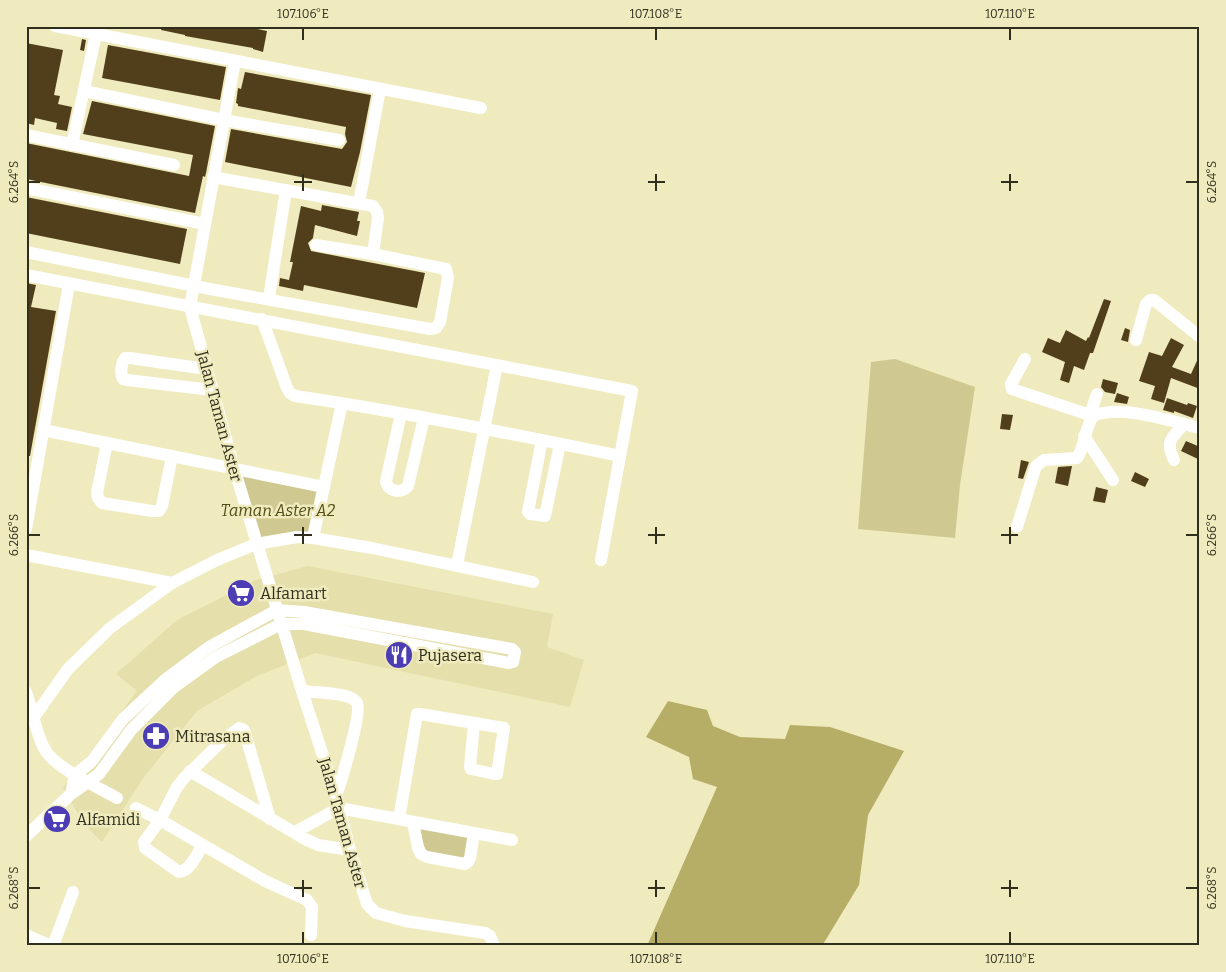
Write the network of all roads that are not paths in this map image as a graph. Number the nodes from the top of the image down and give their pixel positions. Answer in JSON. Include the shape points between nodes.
{"nodes":[{"id":1,"x":55,"y":26,"type":"edge"},
{"id":2,"x":96,"y":34,"type":"junction"},
{"id":3,"x":235,"y":61,"type":"junction"},
{"id":4,"x":380,"y":89,"type":"junction"},
{"id":5,"x":84,"y":91,"type":"junction"},
{"id":6,"x":481,"y":108,"type":"dead end"},
{"id":7,"x":224,"y":120,"type":"junction"},
{"id":8,"x":26,"y":136,"type":"edge"},
{"id":9,"x":338,"y":140,"type":"dead end"},
{"id":10,"x":72,"y":145,"type":"junction"},
{"id":11,"x":174,"y":165,"type":"dead end"},
{"id":12,"x":213,"y":177,"type":"junction"},
{"id":13,"x":26,"y":188,"type":"edge"},
{"id":14,"x":286,"y":190,"type":"junction"},
{"id":15,"x":359,"y":203,"type":"junction"},
{"id":16,"x":205,"y":224,"type":"junction"},
{"id":17,"x":316,"y":245,"type":"dead end"},
{"id":18,"x":26,"y":252,"type":"edge"},
{"id":19,"x":373,"y":254,"type":"junction"},
{"id":20,"x":26,"y":275,"type":"edge"},
{"id":21,"x":69,"y":284,"type":"junction"},
{"id":22,"x":194,"y":285,"type":"junction"},
{"id":23,"x":269,"y":298,"type":"junction"},
{"id":24,"x":190,"y":306,"type":"junction"},
{"id":25,"x":262,"y":319,"type":"junction"},
{"id":26,"x":1200,"y":336,"type":"edge"},
{"id":27,"x":1136,"y":340,"type":"dead end"},
{"id":28,"x":1025,"y":359,"type":"dead end"},
{"id":29,"x":497,"y":365,"type":"junction"},
{"id":30,"x":206,"y":369,"type":"junction"},
{"id":31,"x":212,"y":390,"type":"junction"},
{"id":32,"x":1097,"y":394,"type":"dead end"},
{"id":33,"x":342,"y":403,"type":"junction"},
{"id":34,"x":400,"y":414,"type":"junction"},
{"id":35,"x":1092,"y":416,"type":"junction"},
{"id":36,"x":424,"y":418,"type":"junction"},
{"id":37,"x":1184,"y":424,"type":"junction"},
{"id":38,"x":1200,"y":428,"type":"edge"},
{"id":39,"x":483,"y":429,"type":"junction"},
{"id":40,"x":43,"y":430,"type":"junction"},
{"id":41,"x":1084,"y":436,"type":"junction"},
{"id":42,"x":542,"y":440,"type":"junction"},
{"id":43,"x":107,"y":443,"type":"junction"},
{"id":44,"x":560,"y":444,"type":"junction"},
{"id":45,"x":172,"y":456,"type":"junction"},
{"id":46,"x":620,"y":456,"type":"junction"},
{"id":47,"x":1174,"y":460,"type":"dead end"},
{"id":48,"x":234,"y":468,"type":"junction"},
{"id":49,"x":1112,"y":480,"type":"dead end"},
{"id":50,"x":324,"y":487,"type":"junction"},
{"id":51,"x":1017,"y":527,"type":"dead end"},
{"id":52,"x":26,"y":529,"type":"edge"},
{"id":53,"x":313,"y":538,"type":"junction"},
{"id":54,"x":256,"y":544,"type":"junction"},
{"id":55,"x":26,"y":554,"type":"edge"},
{"id":56,"x":601,"y":560,"type":"dead end"},
{"id":57,"x":456,"y":565,"type":"junction"},
{"id":58,"x":532,"y":582,"type":"dead end"},
{"id":59,"x":172,"y":583,"type":"junction"},
{"id":60,"x":277,"y":610,"type":"junction"},
{"id":61,"x":281,"y":624,"type":"junction"},
{"id":62,"x":302,"y":691,"type":"junction"},
{"id":63,"x":26,"y":692,"type":"edge"},
{"id":64,"x":34,"y":717,"type":"junction"},
{"id":65,"x":474,"y":724,"type":"dead end"},
{"id":66,"x":190,"y":771,"type":"junction"},
{"id":67,"x":76,"y":776,"type":"junction"},
{"id":68,"x":89,"y":782,"type":"junction"},
{"id":69,"x":71,"y":794,"type":"junction"},
{"id":70,"x":117,"y":798,"type":"dead end"},
{"id":71,"x":338,"y":802,"type":"junction"},
{"id":72,"x":136,"y":808,"type":"dead end"},
{"id":73,"x":270,"y":819,"type":"junction"},
{"id":74,"x":399,"y":819,"type":"junction"},
{"id":75,"x":160,"y":820,"type":"junction"},
{"id":76,"x":413,"y":822,"type":"junction"},
{"id":77,"x":295,"y":832,"type":"junction"},
{"id":78,"x":474,"y":833,"type":"junction"},
{"id":79,"x":26,"y":836,"type":"edge"},
{"id":80,"x":512,"y":840,"type":"dead end"},
{"id":81,"x":202,"y":846,"type":"junction"},
{"id":82,"x":350,"y":850,"type":"junction"},
{"id":83,"x":73,"y":892,"type":"dead end"},
{"id":84,"x":311,"y":934,"type":"dead end"},
{"id":85,"x":26,"y":935,"type":"edge"},
{"id":86,"x":52,"y":946,"type":"edge"},
{"id":87,"x":494,"y":946,"type":"edge"}],
"edges":[{"from":1,"to":2,"type":"street"},
{"from":2,"to":3,"type":"street"},
{"from":2,"to":5,"type":"street"},
{"from":3,"to":4,"type":"street"},
{"from":3,"to":7,"type":"street"},
{"from":4,"to":6,"type":"street"},
{"from":4,"to":15,"type":"street"},
{"from":5,"to":7,"type":"street"},
{"from":5,"to":10,"type":"street"},
{"from":7,"to":9,"type":"street"},
{"from":7,"to":12,"type":"street"},
{"from":8,"to":10,"type":"street"},
{"from":10,"to":11,"type":"street"},
{"from":12,"to":14,"type":"street"},
{"from":12,"to":16,"type":"street"},
{"from":13,"to":16,"type":"street"},
{"from":14,"to":15,"type":"street"},
{"from":14,"to":23,"type":"street"},
{"from":15,"to":19,"type":"street","via":[[373,206],[377,212]]},
{"from":16,"to":22,"type":"street"},
{"from":17,"to":19,"type":"street"},
{"from":18,"to":22,"type":"street"},
{"from":19,"to":23,"type":"street","via":[[446,269],[448,278],[436,328]]},
{"from":20,"to":21,"type":"street"},
{"from":21,"to":24,"type":"street"},
{"from":21,"to":40,"type":"street"},
{"from":22,"to":23,"type":"street"},
{"from":22,"to":24,"type":"street"},
{"from":24,"to":25,"type":"street"},
{"from":24,"to":30,"type":"street","name":"Jalan Taman Aster"},
{"from":25,"to":29,"type":"street"},
{"from":25,"to":33,"type":"street","via":[[290,392],[295,396]]},
{"from":26,"to":27,"type":"street","via":[[1150,300]]},
{"from":28,"to":35,"type":"street","via":[[1011,384],[1012,389]]},
{"from":29,"to":39,"type":"street"},
{"from":29,"to":46,"type":"street","via":[[632,391]]},
{"from":30,"to":31,"type":"street","name":"Jalan Taman Aster"},
{"from":30,"to":31,"type":"street","via":[[125,358],[121,375],[127,380]]},
{"from":31,"to":48,"type":"street","name":"Jalan Taman Aster"},
{"from":32,"to":35,"type":"street"},
{"from":33,"to":34,"type":"street"},
{"from":33,"to":50,"type":"street"},
{"from":34,"to":36,"type":"street"},
{"from":34,"to":36,"type":"street","via":[[386,481],[390,489],[400,491],[408,486]]},
{"from":35,"to":37,"type":"street","via":[[1124,412]]},
{"from":35,"to":41,"type":"street"},
{"from":36,"to":39,"type":"street"},
{"from":37,"to":38,"type":"street"},
{"from":37,"to":47,"type":"street","via":[[1168,447]]},
{"from":39,"to":42,"type":"street"},
{"from":39,"to":57,"type":"street"},
{"from":40,"to":43,"type":"street"},
{"from":40,"to":52,"type":"street"},
{"from":41,"to":49,"type":"street"},
{"from":41,"to":51,"type":"street","via":[[1077,458],[1044,460],[1036,466]]},
{"from":42,"to":44,"type":"street"},
{"from":42,"to":44,"type":"street","via":[[530,514],[545,516]]},
{"from":43,"to":45,"type":"street"},
{"from":43,"to":45,"type":"street","via":[[97,493],[102,502],[159,511]]},
{"from":44,"to":46,"type":"street"},
{"from":45,"to":48,"type":"street"},
{"from":46,"to":56,"type":"street"},
{"from":48,"to":50,"type":"street"},
{"from":48,"to":54,"type":"street","name":"Jalan Taman Aster"},
{"from":50,"to":53,"type":"street"},
{"from":53,"to":54,"type":"street","via":[[297,537]]},
{"from":53,"to":57,"type":"street"},
{"from":54,"to":59,"type":"street"},
{"from":54,"to":60,"type":"street","name":"Jalan Taman Aster"},
{"from":55,"to":59,"type":"street"},
{"from":57,"to":58,"type":"street"},
{"from":59,"to":64,"type":"street","via":[[87,649],[68,669]]},
{"from":60,"to":61,"type":"street","name":"Jalan Taman Aster"},
{"from":60,"to":61,"type":"street","via":[[304,612],[515,652],[513,662],[509,663],[304,624]]},
{"from":60,"to":67,"type":"street","via":[[209,647],[166,678],[123,719],[91,762]]},
{"from":61,"to":62,"type":"street","name":"Jalan Taman Aster"},
{"from":61,"to":68,"type":"street","via":[[216,657],[173,688],[131,730],[99,774]]},
{"from":62,"to":71,"type":"street","name":"Jalan Taman Aster"},
{"from":62,"to":71,"type":"street","via":[[342,695],[357,703]]},
{"from":63,"to":64,"type":"street"},
{"from":64,"to":67,"type":"street","via":[[48,755]]},
{"from":65,"to":74,"type":"street","via":[[417,714]]},
{"from":66,"to":73,"type":"street"},
{"from":66,"to":73,"type":"street","via":[[232,732],[239,728],[244,730]]},
{"from":66,"to":75,"type":"street","via":[[177,787]]},
{"from":67,"to":68,"type":"street"},
{"from":67,"to":69,"type":"street"},
{"from":68,"to":69,"type":"street"},
{"from":68,"to":70,"type":"street"},
{"from":69,"to":79,"type":"street"},
{"from":71,"to":74,"type":"street"},
{"from":71,"to":77,"type":"street"},
{"from":71,"to":82,"type":"street","name":"Jalan Taman Aster"},
{"from":72,"to":75,"type":"street"},
{"from":73,"to":77,"type":"street"},
{"from":74,"to":76,"type":"street"},
{"from":75,"to":81,"type":"street"},
{"from":75,"to":81,"type":"street","via":[[144,846],[173,869],[179,872],[187,870]]},
{"from":76,"to":78,"type":"street"},
{"from":76,"to":78,"type":"street","via":[[420,854],[465,864]]},
{"from":77,"to":82,"type":"street","via":[[318,845]]},
{"from":78,"to":80,"type":"street"},
{"from":81,"to":84,"type":"street","via":[[307,900],[312,907]]},
{"from":82,"to":87,"type":"street","name":"Jalan Taman Aster","via":[[367,904],[376,913],[405,922],[485,933]]},
{"from":83,"to":86,"type":"street"},
{"from":85,"to":86,"type":"street"}]}
